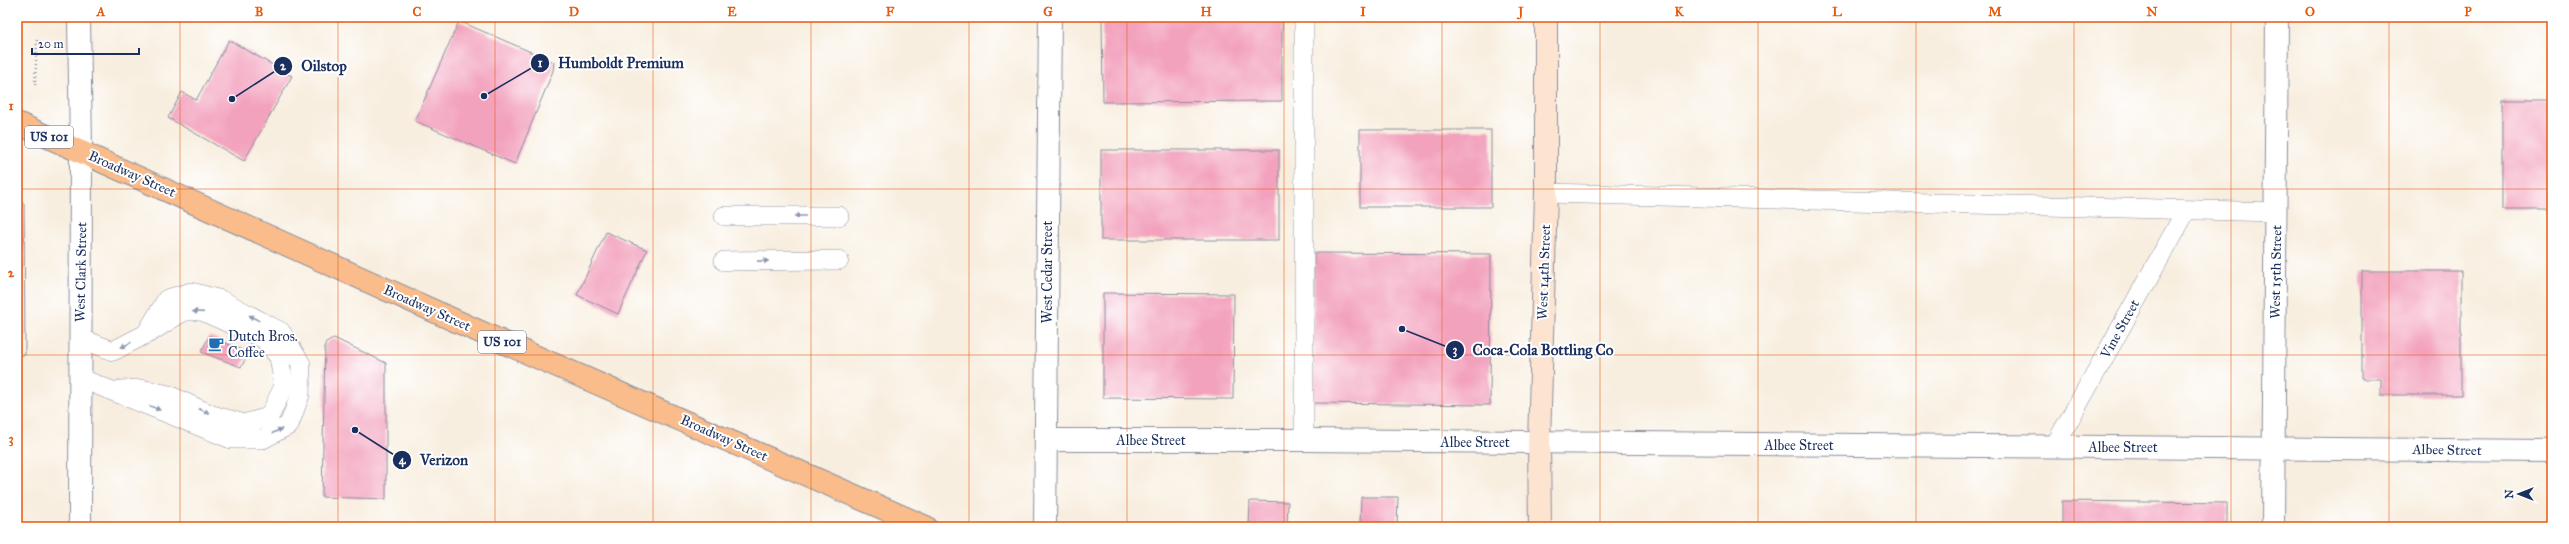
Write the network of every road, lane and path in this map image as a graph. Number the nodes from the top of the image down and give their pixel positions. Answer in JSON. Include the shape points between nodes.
{"nodes":[{"id":1,"x":79,"y":17,"type":"edge"},
{"id":2,"x":1050,"y":17,"type":"edge"},
{"id":3,"x":1304,"y":17,"type":"edge"},
{"id":4,"x":1546,"y":17,"type":"edge"},
{"id":5,"x":2277,"y":17,"type":"edge"},
{"id":6,"x":37,"y":39,"type":"dead end"},
{"id":7,"x":35,"y":85,"type":"dead end"},
{"id":8,"x":17,"y":123,"type":"edge"},
{"id":9,"x":81,"y":151,"type":"junction"},
{"id":10,"x":1546,"y":193,"type":"junction"},
{"id":11,"x":2186,"y":210,"type":"junction"},
{"id":12,"x":2276,"y":212,"type":"junction"},
{"id":13,"x":724,"y":216,"type":"dead end"},
{"id":14,"x":839,"y":216,"type":"dead end"},
{"id":15,"x":839,"y":260,"type":"dead end"},
{"id":16,"x":724,"y":261,"type":"dead end"},
{"id":17,"x":80,"y":338,"type":"junction"},
{"id":18,"x":80,"y":378,"type":"junction"},
{"id":19,"x":1046,"y":440,"type":"junction"},
{"id":20,"x":1304,"y":440,"type":"junction"},
{"id":21,"x":1539,"y":443,"type":"junction"},
{"id":22,"x":2054,"y":447,"type":"junction"},
{"id":23,"x":2274,"y":448,"type":"junction"},
{"id":24,"x":2552,"y":451,"type":"edge"},
{"id":25,"x":80,"y":527,"type":"edge"},
{"id":26,"x":926,"y":527,"type":"edge"},
{"id":27,"x":1045,"y":527,"type":"edge"},
{"id":28,"x":1540,"y":527,"type":"edge"},
{"id":29,"x":2273,"y":527,"type":"edge"}],
"edges":[{"from":1,"to":9,"type":"street","name":"West Clark Street"},
{"from":2,"to":19,"type":"street","name":"West Cedar Street"},
{"from":3,"to":20,"type":"lane"},
{"from":4,"to":10,"type":"street","name":"West 14th Street"},
{"from":5,"to":12,"type":"street","name":"West 15th Street"},
{"from":6,"to":7,"type":"path"},
{"from":8,"to":9,"type":"highway","name":"Broadway Street","number":"US 101"},
{"from":9,"to":17,"type":"street","name":"West Clark Street"},
{"from":9,"to":26,"type":"highway","name":"Broadway Street","number":"US 101","via":[[507,344]]},
{"from":10,"to":11,"type":"lane"},
{"from":10,"to":21,"type":"street","name":"West 14th Street"},
{"from":11,"to":12,"type":"lane"},
{"from":11,"to":22,"type":"lane","name":"Vine Street"},
{"from":12,"to":23,"type":"street","name":"West 15th Street"},
{"from":14,"to":13,"type":"lane","one_way":true},
{"from":16,"to":15,"type":"lane","one_way":true},
{"from":17,"to":18,"type":"street","name":"West Clark Street"},
{"from":18,"to":17,"type":"lane","one_way":true,"via":[[231,439],[263,439],[289,425],[300,395],[301,364],[281,332],[221,300],[191,292],[167,299],[146,334],[113,351]]},
{"from":18,"to":25,"type":"street","name":"West Clark Street"},
{"from":19,"to":20,"type":"street","name":"Albee Street"},
{"from":19,"to":27,"type":"street","name":"West Cedar Street"},
{"from":20,"to":21,"type":"street","name":"Albee Street"},
{"from":21,"to":22,"type":"street","name":"Albee Street"},
{"from":21,"to":28,"type":"street","name":"West 14th Street"},
{"from":22,"to":23,"type":"street","name":"Albee Street"},
{"from":23,"to":24,"type":"street","name":"Albee Street"},
{"from":23,"to":29,"type":"street","name":"West 15th Street"}]}
